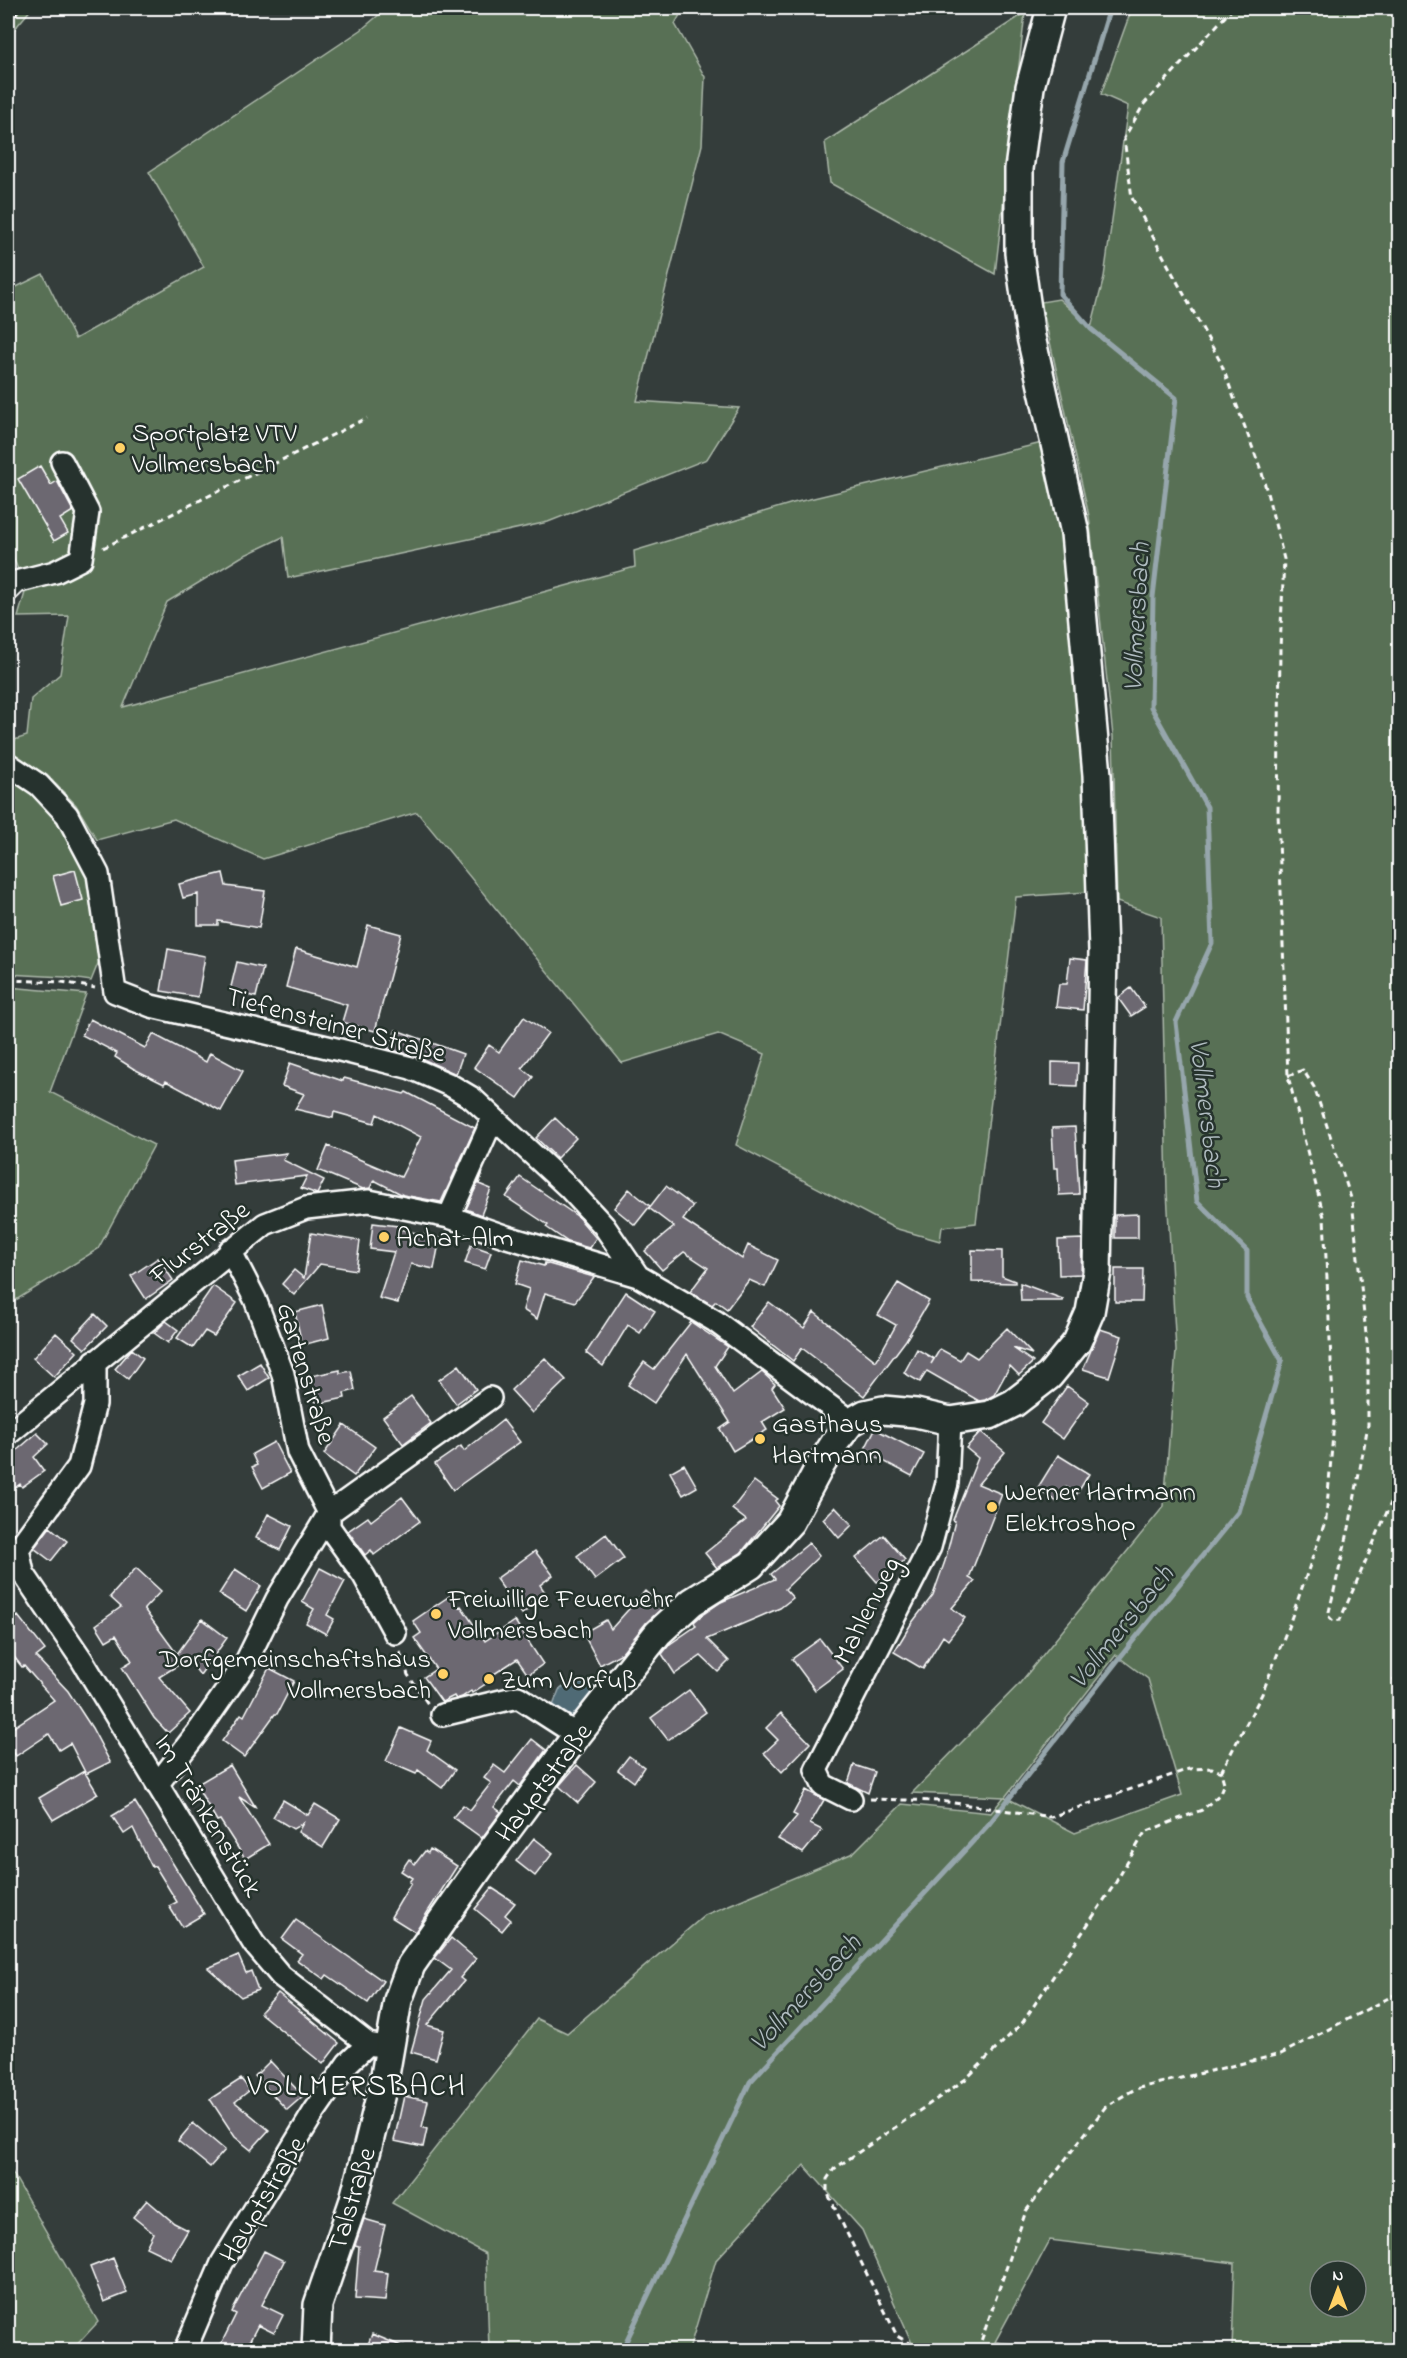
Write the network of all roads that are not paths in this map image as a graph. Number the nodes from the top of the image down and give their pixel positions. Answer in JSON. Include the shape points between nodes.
{"nodes":[{"id":1,"x":1050,"y":8,"type":"edge"},
{"id":2,"x":62,"y":462,"type":"dead end"},
{"id":3,"x":8,"y":590,"type":"edge"},
{"id":4,"x":8,"y":764,"type":"edge"},
{"id":5,"x":493,"y":1118,"type":"junction"},
{"id":6,"x":449,"y":1217,"type":"junction"},
{"id":7,"x":230,"y":1250,"type":"junction"},
{"id":8,"x":638,"y":1276,"type":"junction"},
{"id":9,"x":95,"y":1361,"type":"junction"},
{"id":10,"x":490,"y":1398,"type":"dead end"},
{"id":11,"x":950,"y":1421,"type":"junction"},
{"id":12,"x":851,"y":1422,"type":"junction"},
{"id":13,"x":8,"y":1434,"type":"edge"},
{"id":14,"x":329,"y":1513,"type":"junction"},
{"id":15,"x":395,"y":1633,"type":"road end"},
{"id":16,"x":442,"y":1715,"type":"road end"},
{"id":17,"x":577,"y":1735,"type":"junction"},
{"id":18,"x":156,"y":1785,"type":"junction"},
{"id":19,"x":851,"y":1799,"type":"road end"},
{"id":20,"x":379,"y":2046,"type":"junction"},
{"id":21,"x":185,"y":2350,"type":"edge"},
{"id":22,"x":316,"y":2350,"type":"edge"}],
"edges":[{"from":1,"to":11,"type":"main road","via":[[1030,87],[1019,169],[1019,253],[1031,337],[1075,533],[1097,775],[1103,951],[1097,1272],[1090,1312],[1077,1342],[1049,1376],[1014,1404],[990,1415]]},
{"from":2,"to":3,"type":"street","via":[[88,512],[81,559],[55,572],[16,582]]},
{"from":4,"to":5,"type":"street","name":"Tiefensteiner Straße","via":[[39,785],[67,815],[98,874],[115,992],[151,1006],[411,1068],[472,1098]]},
{"from":5,"to":6,"type":"street"},
{"from":5,"to":8,"type":"street","name":"Tiefensteiner Straße","via":[[604,1226]]},
{"from":6,"to":7,"type":"street","name":"Flurstraße","via":[[369,1201],[306,1208],[265,1224]]},
{"from":6,"to":8,"type":"street","name":"Flurstraße"},
{"from":7,"to":9,"type":"street","name":"Flurstraße"},
{"from":7,"to":14,"type":"street","name":"Gartenstraße","via":[[255,1299],[283,1374],[298,1452]]},
{"from":8,"to":12,"type":"street","name":"Tiefensteiner Straße","via":[[715,1321]]},
{"from":9,"to":13,"type":"street","name":"Flurstraße"},
{"from":9,"to":18,"type":"street","name":"Im Tränkenstück","via":[[95,1404],[79,1466],[18,1549],[23,1573],[82,1660]]},
{"from":10,"to":14,"type":"street"},
{"from":11,"to":12,"type":"main road","via":[[883,1410]]},
{"from":11,"to":19,"type":"street","name":"Mahlenweg","via":[[946,1483],[930,1547],[816,1770],[823,1785]]},
{"from":12,"to":17,"type":"main road","name":"Hauptstraße","via":[[820,1466],[790,1522],[751,1565],[692,1602],[658,1634]]},
{"from":14,"to":15,"type":"street","name":"Gartenstraße","via":[[329,1527],[364,1576]]},
{"from":14,"to":18,"type":"street","via":[[277,1599],[244,1664],[200,1730]]},
{"from":16,"to":17,"type":"street","via":[[518,1697]]},
{"from":17,"to":20,"type":"main road","name":"Hauptstraße","via":[[411,1965]]},
{"from":18,"to":20,"type":"street","name":"Im Tränkenstück","via":[[254,1944],[281,1976]]},
{"from":20,"to":21,"type":"street","name":"Hauptstraße","via":[[348,2063],[314,2112],[222,2263]]},
{"from":20,"to":22,"type":"main road","name":"Talstraße","via":[[384,2081],[353,2203],[318,2305]]}]}
